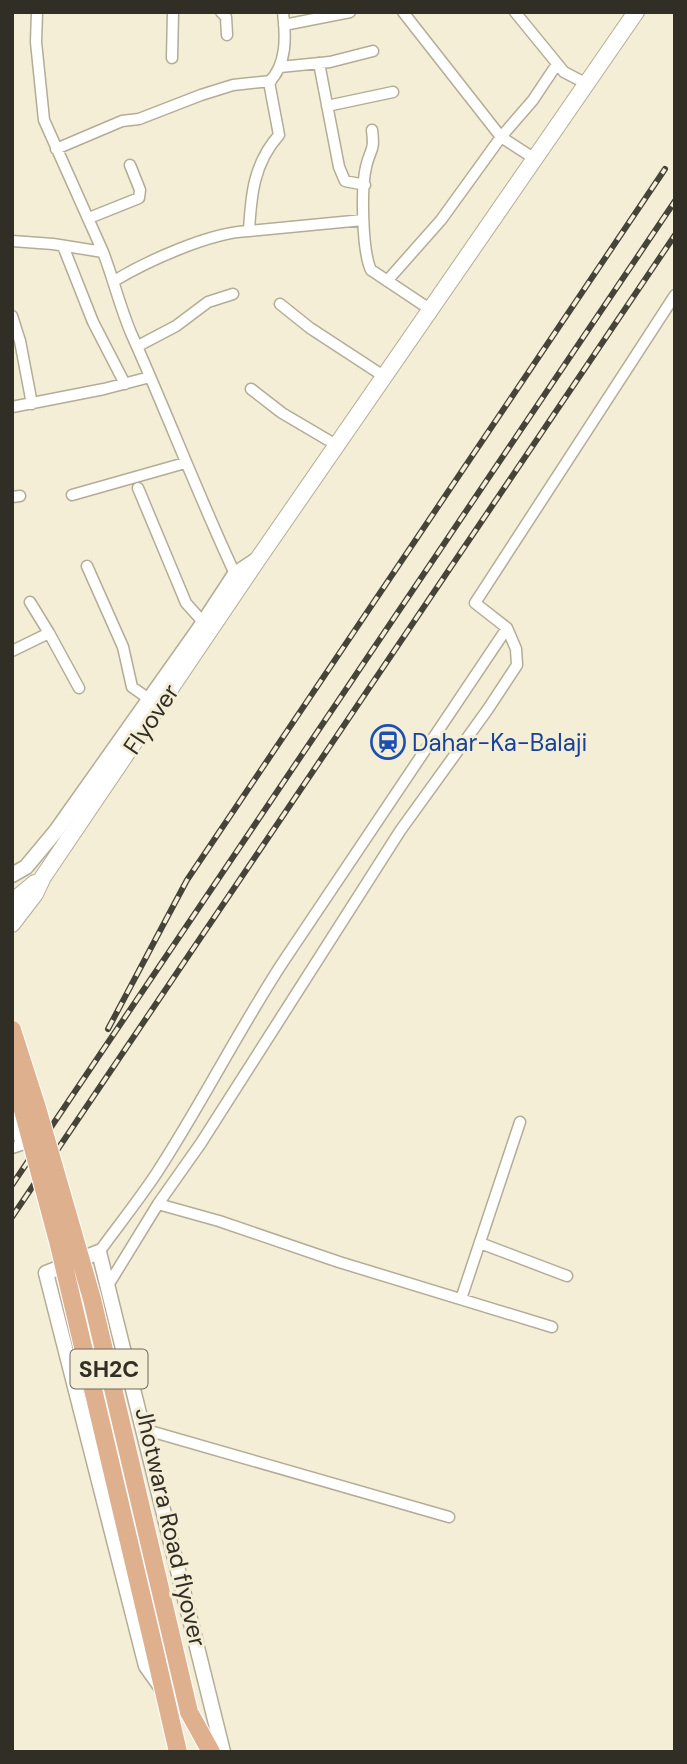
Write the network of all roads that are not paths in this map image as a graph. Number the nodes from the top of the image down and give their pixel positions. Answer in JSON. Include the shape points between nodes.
{"nodes":[{"id":1,"x":37,"y":12,"type":"edge"},
{"id":2,"x":173,"y":12,"type":"edge"},
{"id":3,"x":221,"y":12,"type":"edge"},
{"id":4,"x":283,"y":12,"type":"edge"},
{"id":5,"x":350,"y":12,"type":"edge"},
{"id":6,"x":403,"y":12,"type":"edge"},
{"id":7,"x":515,"y":12,"type":"edge"},
{"id":8,"x":636,"y":12,"type":"edge"},
{"id":9,"x":284,"y":25,"type":"junction"},
{"id":10,"x":227,"y":35,"type":"dead end"},
{"id":11,"x":373,"y":51,"type":"dead end"},
{"id":12,"x":172,"y":58,"type":"dead end"},
{"id":13,"x":320,"y":63,"type":"junction"},
{"id":14,"x":557,"y":64,"type":"junction"},
{"id":15,"x":280,"y":67,"type":"junction"},
{"id":16,"x":271,"y":80,"type":"junction"},
{"id":17,"x":587,"y":84,"type":"junction"},
{"id":18,"x":393,"y":92,"type":"dead end"},
{"id":19,"x":327,"y":106,"type":"junction"},
{"id":20,"x":372,"y":130,"type":"dead end"},
{"id":21,"x":500,"y":137,"type":"junction"},
{"id":22,"x":56,"y":149,"type":"junction"},
{"id":23,"x":535,"y":159,"type":"junction"},
{"id":24,"x":130,"y":165,"type":"dead end"},
{"id":25,"x":365,"y":185,"type":"junction"},
{"id":26,"x":89,"y":218,"type":"junction"},
{"id":27,"x":363,"y":220,"type":"junction"},
{"id":28,"x":249,"y":231,"type":"junction"},
{"id":29,"x":12,"y":241,"type":"edge"},
{"id":30,"x":63,"y":246,"type":"junction"},
{"id":31,"x":103,"y":252,"type":"junction"},
{"id":32,"x":114,"y":281,"type":"junction"},
{"id":33,"x":387,"y":281,"type":"junction"},
{"id":34,"x":233,"y":294,"type":"dead end"},
{"id":35,"x":675,"y":295,"type":"edge"},
{"id":36,"x":280,"y":304,"type":"dead end"},
{"id":37,"x":431,"y":310,"type":"junction"},
{"id":38,"x":12,"y":316,"type":"edge"},
{"id":39,"x":138,"y":346,"type":"junction"},
{"id":40,"x":150,"y":377,"type":"junction"},
{"id":41,"x":385,"y":377,"type":"junction"},
{"id":42,"x":125,"y":384,"type":"junction"},
{"id":43,"x":251,"y":389,"type":"dead end"},
{"id":44,"x":32,"y":404,"type":"junction"},
{"id":45,"x":12,"y":407,"type":"edge"},
{"id":46,"x":338,"y":446,"type":"junction"},
{"id":47,"x":185,"y":463,"type":"junction"},
{"id":48,"x":138,"y":488,"type":"dead end"},
{"id":49,"x":72,"y":495,"type":"dead end"},
{"id":50,"x":88,"y":566,"type":"dead end"},
{"id":51,"x":237,"y":582,"type":"junction"},
{"id":52,"x":30,"y":601,"type":"dead end"},
{"id":53,"x":204,"y":622,"type":"junction"},
{"id":54,"x":507,"y":628,"type":"junction"},
{"id":55,"x":49,"y":633,"type":"junction"},
{"id":56,"x":12,"y":651,"type":"edge"},
{"id":57,"x":79,"y":688,"type":"dead end"},
{"id":58,"x":149,"y":699,"type":"junction"},
{"id":59,"x":12,"y":875,"type":"edge"},
{"id":60,"x":43,"y":877,"type":"junction"},
{"id":61,"x":12,"y":902,"type":"edge"},
{"id":62,"x":12,"y":924,"type":"edge"},
{"id":63,"x":12,"y":1030,"type":"edge"},
{"id":64,"x":12,"y":1069,"type":"edge"},
{"id":65,"x":12,"y":1112,"type":"edge"},
{"id":66,"x":520,"y":1122,"type":"dead end"},
{"id":67,"x":12,"y":1147,"type":"edge"},
{"id":68,"x":155,"y":1174,"type":"junction"},
{"id":69,"x":172,"y":1184,"type":"junction"},
{"id":70,"x":158,"y":1204,"type":"junction"},
{"id":71,"x":480,"y":1243,"type":"junction"},
{"id":72,"x":99,"y":1252,"type":"junction"},
{"id":73,"x":567,"y":1276,"type":"dead end"},
{"id":74,"x":107,"y":1287,"type":"junction"},
{"id":75,"x":461,"y":1299,"type":"junction"},
{"id":76,"x":552,"y":1327,"type":"dead end"},
{"id":77,"x":143,"y":1429,"type":"junction"},
{"id":78,"x":449,"y":1517,"type":"dead end"},
{"id":79,"x":164,"y":1691,"type":"junction"},
{"id":80,"x":189,"y":1712,"type":"junction"},
{"id":81,"x":178,"y":1752,"type":"edge"},
{"id":82,"x":197,"y":1752,"type":"edge"},
{"id":83,"x":211,"y":1752,"type":"edge"},
{"id":84,"x":223,"y":1752,"type":"edge"}],
"edges":[{"from":1,"to":22,"type":"street","via":[[44,120]]},
{"from":2,"to":12,"type":"street"},
{"from":3,"to":10,"type":"street","via":[[227,21]]},
{"from":4,"to":9,"type":"street"},
{"from":5,"to":9,"type":"street"},
{"from":6,"to":21,"type":"street"},
{"from":7,"to":14,"type":"street"},
{"from":8,"to":17,"type":"main road","name":"Flyover"},
{"from":9,"to":15,"type":"street"},
{"from":11,"to":13,"type":"street"},
{"from":13,"to":15,"type":"street"},
{"from":13,"to":19,"type":"street"},
{"from":14,"to":17,"type":"street"},
{"from":14,"to":21,"type":"street","via":[[522,115]]},
{"from":15,"to":16,"type":"street"},
{"from":16,"to":22,"type":"street","via":[[201,95]]},
{"from":16,"to":28,"type":"street","via":[[279,135],[260,166],[250,196]]},
{"from":17,"to":23,"type":"main road","name":"Flyover"},
{"from":18,"to":19,"type":"street"},
{"from":19,"to":25,"type":"street","via":[[345,181]]},
{"from":20,"to":25,"type":"street","via":[[374,146]]},
{"from":21,"to":23,"type":"street"},
{"from":21,"to":33,"type":"street","via":[[441,220]]},
{"from":22,"to":26,"type":"street"},
{"from":23,"to":37,"type":"main road","name":"Flyover"},
{"from":24,"to":26,"type":"street","via":[[139,198]]},
{"from":25,"to":27,"type":"street"},
{"from":26,"to":31,"type":"street"},
{"from":27,"to":28,"type":"street"},
{"from":27,"to":33,"type":"street","via":[[368,263]]},
{"from":28,"to":32,"type":"street","via":[[194,244]]},
{"from":29,"to":30,"type":"street"},
{"from":30,"to":31,"type":"street"},
{"from":30,"to":42,"type":"street"},
{"from":31,"to":32,"type":"street"},
{"from":32,"to":39,"type":"street"},
{"from":33,"to":37,"type":"street"},
{"from":34,"to":39,"type":"street","via":[[208,302]]},
{"from":35,"to":54,"type":"street","via":[[475,603]]},
{"from":36,"to":41,"type":"street"},
{"from":37,"to":41,"type":"main road","name":"Flyover"},
{"from":38,"to":44,"type":"street"},
{"from":39,"to":40,"type":"street"},
{"from":40,"to":42,"type":"street"},
{"from":40,"to":47,"type":"street"},
{"from":41,"to":46,"type":"main road","name":"Flyover"},
{"from":42,"to":44,"type":"street"},
{"from":43,"to":46,"type":"street"},
{"from":44,"to":45,"type":"street"},
{"from":46,"to":51,"type":"main road","name":"Flyover"},
{"from":47,"to":49,"type":"street"},
{"from":47,"to":51,"type":"street"},
{"from":48,"to":53,"type":"street","via":[[186,603]]},
{"from":50,"to":58,"type":"street","via":[[123,647],[132,687]]},
{"from":51,"to":53,"type":"street"},
{"from":51,"to":60,"type":"main road","name":"Flyover"},
{"from":52,"to":55,"type":"street"},
{"from":53,"to":58,"type":"street"},
{"from":54,"to":68,"type":"street","via":[[249,1014]]},
{"from":54,"to":69,"type":"street","via":[[517,664],[400,831]]},
{"from":55,"to":56,"type":"street"},
{"from":55,"to":57,"type":"street"},
{"from":58,"to":59,"type":"street","via":[[57,831],[26,867]]},
{"from":60,"to":61,"type":"main road","name":"Flyover"},
{"from":60,"to":62,"type":"main road","name":"Flyover"},
{"from":63,"to":80,"type":"main road","name":"Jhotwara Road flyover","number":"SH2C","bridge":true,"via":[[92,1299]]},
{"from":64,"to":79,"type":"main road","name":"Jhotwara Road flyover","bridge":true,"via":[[59,1245]]},
{"from":65,"to":67,"type":"street","via":[[21,1144]]},
{"from":66,"to":71,"type":"street"},
{"from":68,"to":69,"type":"street"},
{"from":68,"to":72,"type":"street"},
{"from":69,"to":70,"type":"street"},
{"from":70,"to":74,"type":"street"},
{"from":70,"to":75,"type":"street"},
{"from":71,"to":73,"type":"street"},
{"from":71,"to":75,"type":"street"},
{"from":72,"to":74,"type":"street"},
{"from":72,"to":79,"type":"street","via":[[46,1273],[146,1665]]},
{"from":74,"to":77,"type":"street"},
{"from":75,"to":76,"type":"street"},
{"from":77,"to":78,"type":"street"},
{"from":77,"to":84,"type":"street"},
{"from":79,"to":81,"type":"main road","name":"Jhotwara Road flyover"},
{"from":80,"to":82,"type":"main road","name":"Jhotwara Road flyover"},
{"from":80,"to":83,"type":"main road","name":"Jhotwara Road flyover"}]}
